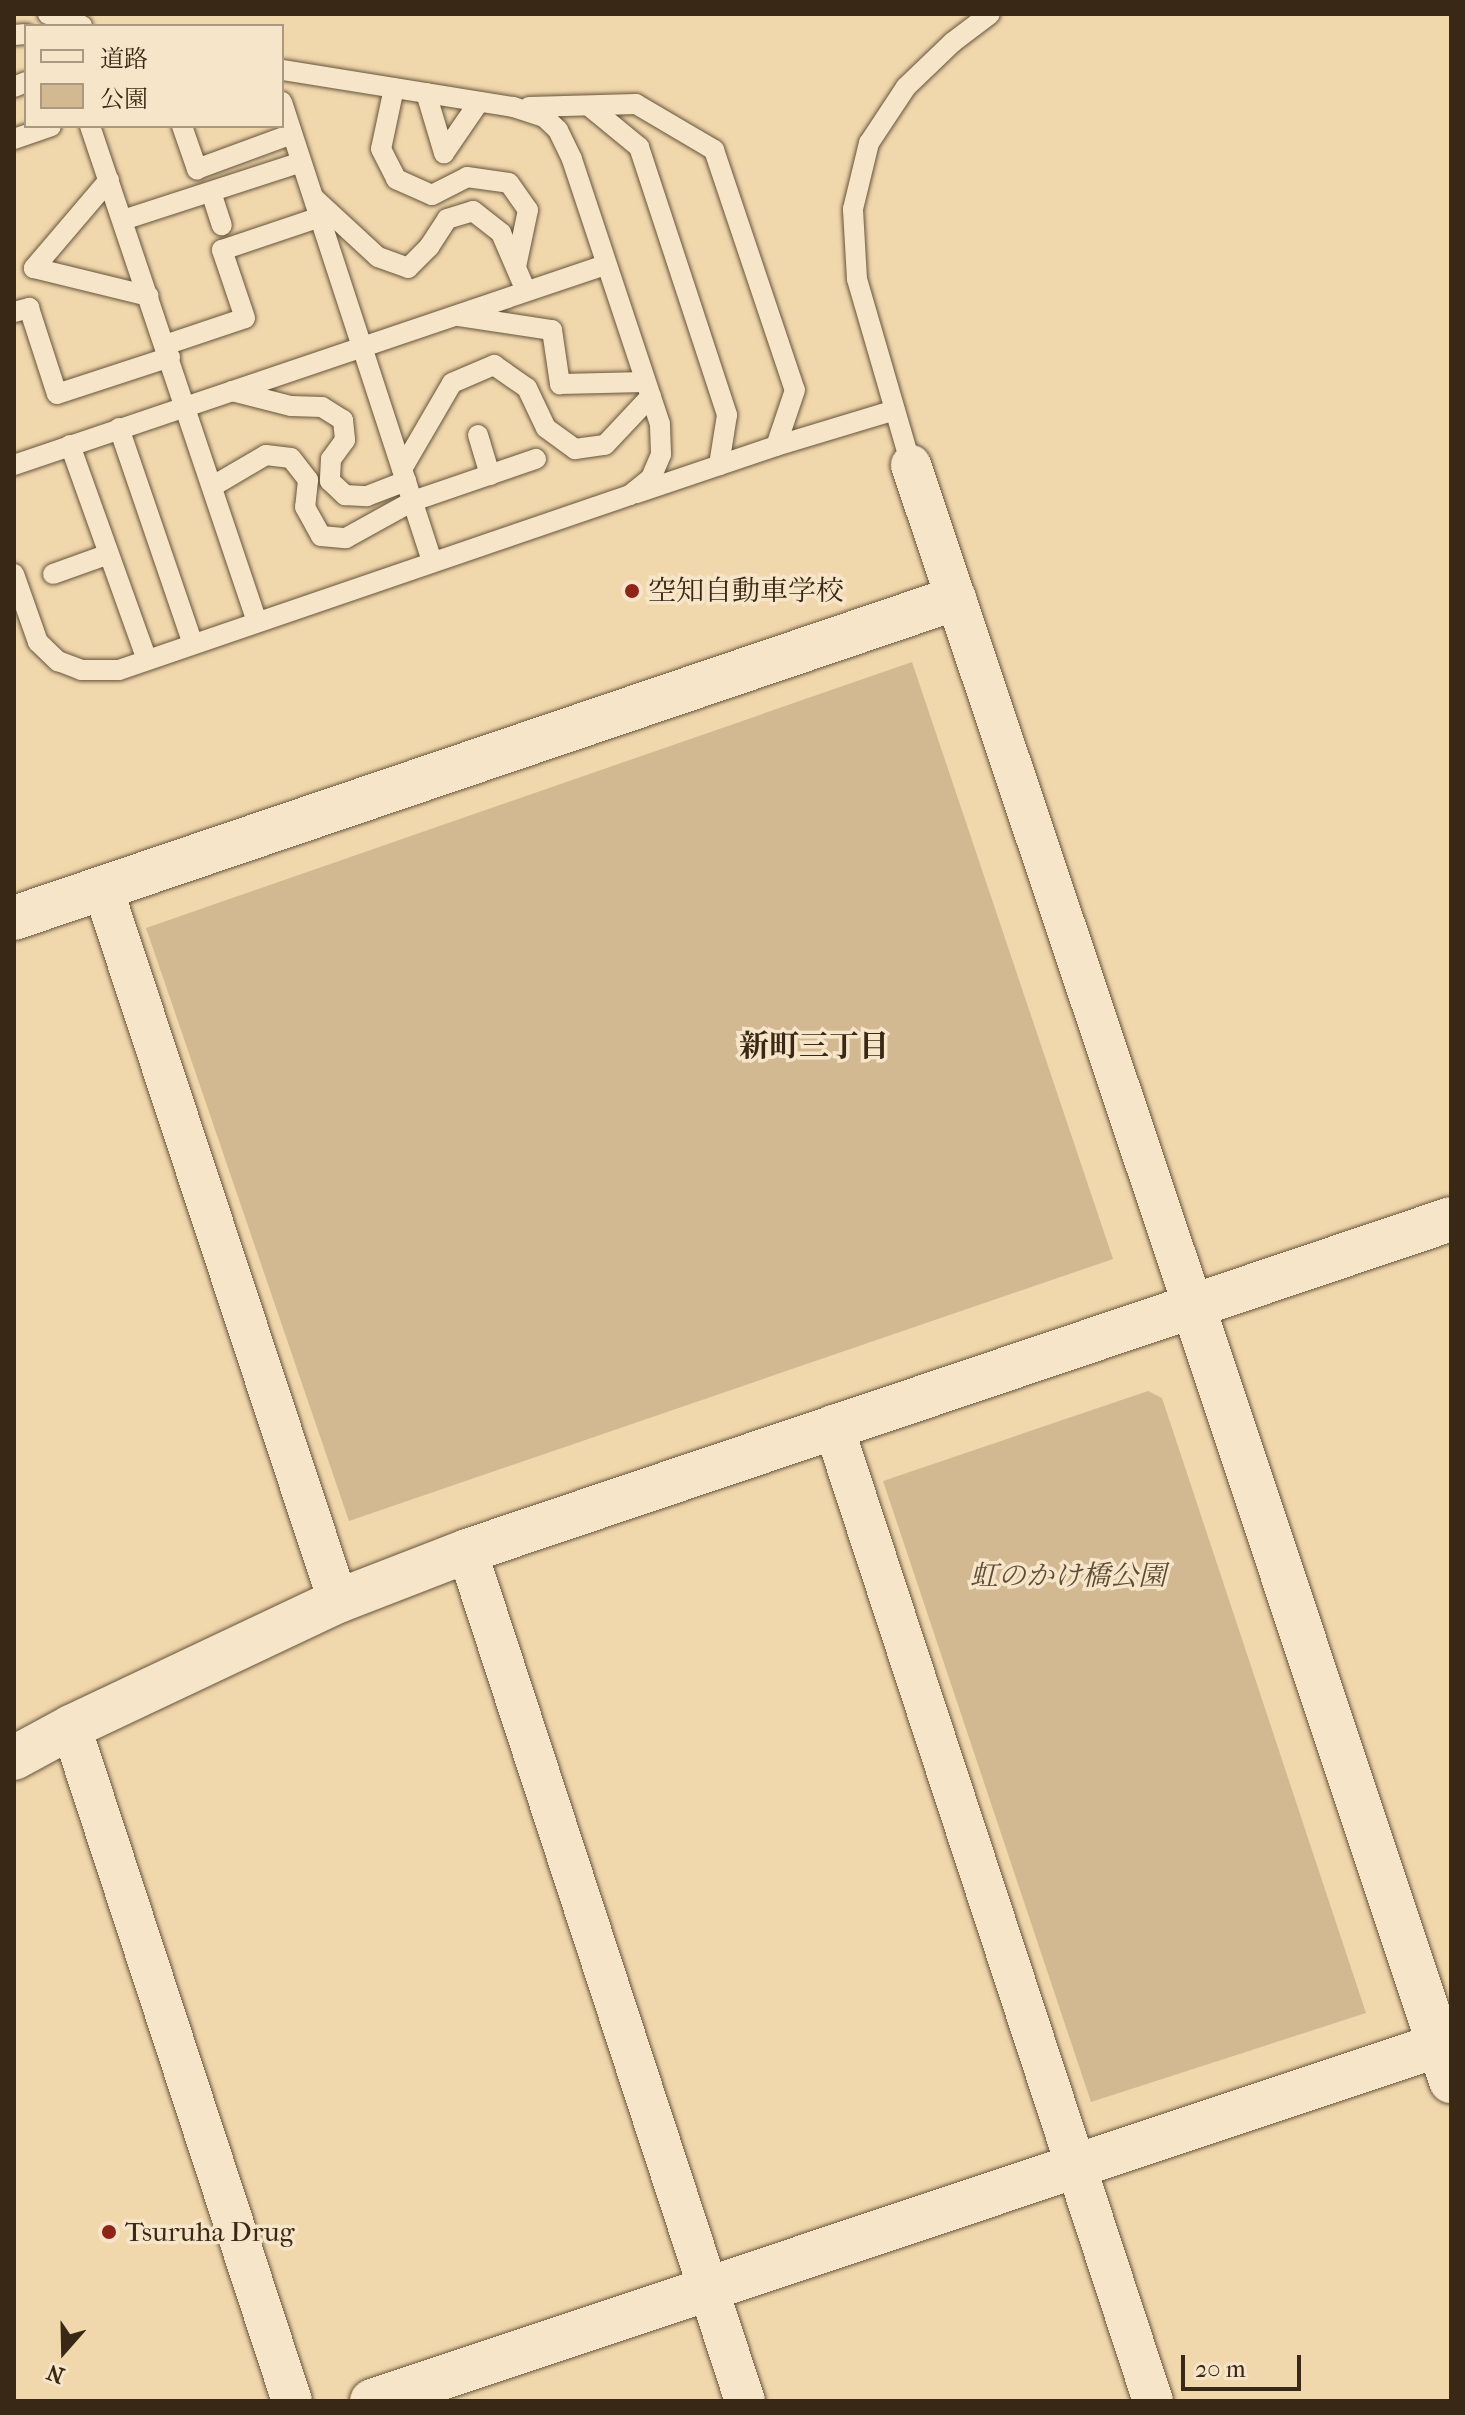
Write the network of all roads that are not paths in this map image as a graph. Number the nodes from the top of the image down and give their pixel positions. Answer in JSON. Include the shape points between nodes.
{"nodes":[{"id":1,"x":48,"y":14,"type":"edge"},
{"id":2,"x":990,"y":14,"type":"edge"},
{"id":3,"x":76,"y":24,"type":"edge"},
{"id":4,"x":284,"y":70,"type":"edge"},
{"id":5,"x":394,"y":88,"type":"junction"},
{"id":6,"x":426,"y":93,"type":"junction"},
{"id":7,"x":479,"y":102,"type":"junction"},
{"id":8,"x":589,"y":106,"type":"junction"},
{"id":9,"x":513,"y":107,"type":"junction"},
{"id":10,"x":284,"y":108,"type":"edge"},
{"id":11,"x":45,"y":128,"type":"edge"},
{"id":12,"x":92,"y":128,"type":"edge"},
{"id":13,"x":183,"y":128,"type":"edge"},
{"id":14,"x":292,"y":134,"type":"junction"},
{"id":15,"x":14,"y":139,"type":"edge"},
{"id":16,"x":301,"y":162,"type":"junction"},
{"id":17,"x":109,"y":180,"type":"junction"},
{"id":18,"x":211,"y":192,"type":"junction"},
{"id":19,"x":312,"y":196,"type":"junction"},
{"id":20,"x":320,"y":217,"type":"junction"},
{"id":21,"x":123,"y":220,"type":"junction"},
{"id":22,"x":222,"y":225,"type":"dead end"},
{"id":23,"x":605,"y":265,"type":"junction"},
{"id":24,"x":516,"y":267,"type":"junction"},
{"id":25,"x":526,"y":291,"type":"junction"},
{"id":26,"x":149,"y":296,"type":"junction"},
{"id":27,"x":14,"y":312,"type":"edge"},
{"id":28,"x":456,"y":316,"type":"junction"},
{"id":29,"x":362,"y":348,"type":"junction"},
{"id":30,"x":168,"y":351,"type":"junction"},
{"id":31,"x":648,"y":389,"type":"junction"},
{"id":32,"x":231,"y":391,"type":"junction"},
{"id":33,"x":186,"y":406,"type":"junction"},
{"id":34,"x":895,"y":410,"type":"junction"},
{"id":35,"x":119,"y":428,"type":"junction"},
{"id":36,"x":478,"y":435,"type":"dead end"},
{"id":37,"x":70,"y":445,"type":"junction"},
{"id":38,"x":776,"y":446,"type":"junction"},
{"id":39,"x":536,"y":459,"type":"dead end"},
{"id":40,"x":14,"y":465,"type":"edge"},
{"id":41,"x":719,"y":465,"type":"junction"},
{"id":42,"x":911,"y":465,"type":"joint"},
{"id":43,"x":490,"y":475,"type":"junction"},
{"id":44,"x":407,"y":484,"type":"junction"},
{"id":45,"x":213,"y":486,"type":"junction"},
{"id":46,"x":630,"y":495,"type":"junction"},
{"id":47,"x":109,"y":554,"type":"junction"},
{"id":48,"x":432,"y":562,"type":"junction"},
{"id":49,"x":14,"y":574,"type":"edge"},
{"id":50,"x":53,"y":574,"type":"dead end"},
{"id":51,"x":954,"y":599,"type":"junction"},
{"id":52,"x":257,"y":622,"type":"junction"},
{"id":53,"x":193,"y":644,"type":"junction"},
{"id":54,"x":147,"y":660,"type":"junction"},
{"id":55,"x":103,"y":889,"type":"junction"},
{"id":56,"x":14,"y":918,"type":"edge"},
{"id":57,"x":1451,"y":1219,"type":"edge"},
{"id":58,"x":1193,"y":1306,"type":"junction"},
{"id":59,"x":833,"y":1425,"type":"junction"},
{"id":60,"x":467,"y":1551,"type":"junction"},
{"id":61,"x":338,"y":1601,"type":"junction"},
{"id":62,"x":71,"y":1727,"type":"junction"},
{"id":63,"x":14,"y":1758,"type":"edge"},
{"id":64,"x":1447,"y":2056,"type":"edge"},
{"id":65,"x":1076,"y":2167,"type":"junction"},
{"id":66,"x":707,"y":2289,"type":"junction"},
{"id":67,"x":292,"y":2401,"type":"edge"},
{"id":68,"x":372,"y":2401,"type":"edge"},
{"id":69,"x":745,"y":2401,"type":"edge"},
{"id":70,"x":1153,"y":2401,"type":"edge"}],
"edges":[{"from":1,"to":3,"type":"lane"},
{"from":2,"to":34,"type":"lane","via":[[906,87],[869,143],[853,209],[857,279]]},
{"from":4,"to":5,"type":"lane"},
{"from":5,"to":6,"type":"lane"},
{"from":5,"to":24,"type":"lane","via":[[381,149],[396,179],[432,195],[467,177],[509,183],[528,210]]},
{"from":6,"to":7,"type":"lane"},
{"from":6,"to":7,"type":"lane","via":[[444,153]]},
{"from":7,"to":9,"type":"lane"},
{"from":8,"to":9,"type":"lane"},
{"from":8,"to":38,"type":"lane","via":[[636,104],[714,150],[795,390]]},
{"from":8,"to":41,"type":"lane","via":[[639,147],[727,415]]},
{"from":9,"to":23,"type":"lane","via":[[544,117],[558,130]]},
{"from":10,"to":14,"type":"lane"},
{"from":11,"to":15,"type":"lane"},
{"from":12,"to":17,"type":"lane"},
{"from":13,"to":14,"type":"lane","via":[[197,169]]},
{"from":14,"to":16,"type":"lane"},
{"from":16,"to":18,"type":"lane"},
{"from":16,"to":19,"type":"lane"},
{"from":17,"to":21,"type":"lane"},
{"from":17,"to":26,"type":"lane","via":[[34,268]]},
{"from":18,"to":21,"type":"lane"},
{"from":18,"to":22,"type":"lane"},
{"from":19,"to":20,"type":"lane"},
{"from":19,"to":24,"type":"lane","via":[[378,257],[408,268],[447,219],[473,211],[501,233]]},
{"from":20,"to":29,"type":"lane"},
{"from":20,"to":30,"type":"lane","via":[[222,250],[245,318]]},
{"from":21,"to":26,"type":"lane"},
{"from":23,"to":25,"type":"lane"},
{"from":23,"to":31,"type":"lane"},
{"from":24,"to":25,"type":"lane"},
{"from":25,"to":28,"type":"lane"},
{"from":26,"to":30,"type":"lane"},
{"from":27,"to":30,"type":"lane","via":[[29,308],[57,394]]},
{"from":28,"to":29,"type":"lane"},
{"from":28,"to":31,"type":"lane","via":[[552,330],[560,384]]},
{"from":29,"to":32,"type":"lane"},
{"from":29,"to":44,"type":"lane"},
{"from":30,"to":33,"type":"lane"},
{"from":31,"to":44,"type":"lane","via":[[605,445],[575,449],[546,428],[527,388],[494,365],[452,383]]},
{"from":31,"to":46,"type":"lane","via":[[660,424],[661,454],[651,478]]},
{"from":32,"to":33,"type":"lane"},
{"from":32,"to":44,"type":"lane","via":[[291,406],[322,407],[343,420],[345,440],[331,459],[330,481],[345,495],[367,496]]},
{"from":33,"to":35,"type":"lane"},
{"from":33,"to":45,"type":"lane"},
{"from":34,"to":38,"type":"lane"},
{"from":34,"to":42,"type":"lane"},
{"from":35,"to":37,"type":"lane"},
{"from":35,"to":53,"type":"lane"},
{"from":36,"to":43,"type":"lane"},
{"from":37,"to":40,"type":"lane"},
{"from":37,"to":47,"type":"lane"},
{"from":38,"to":41,"type":"lane"},
{"from":39,"to":43,"type":"lane"},
{"from":41,"to":46,"type":"lane"},
{"from":42,"to":51,"type":"street"},
{"from":43,"to":44,"type":"lane"},
{"from":44,"to":45,"type":"lane","via":[[346,538],[321,536],[305,507],[308,480],[291,458],[266,455]]},
{"from":44,"to":48,"type":"lane"},
{"from":45,"to":52,"type":"lane"},
{"from":46,"to":48,"type":"lane"},
{"from":47,"to":50,"type":"lane"},
{"from":47,"to":54,"type":"lane"},
{"from":48,"to":52,"type":"lane"},
{"from":49,"to":54,"type":"lane","via":[[38,642],[58,661],[81,670],[119,670]]},
{"from":51,"to":55,"type":"street"},
{"from":51,"to":58,"type":"street"},
{"from":52,"to":53,"type":"lane"},
{"from":53,"to":54,"type":"lane"},
{"from":55,"to":56,"type":"street"},
{"from":55,"to":61,"type":"street"},
{"from":57,"to":58,"type":"street"},
{"from":58,"to":59,"type":"street"},
{"from":58,"to":64,"type":"street"},
{"from":59,"to":60,"type":"street"},
{"from":59,"to":65,"type":"street"},
{"from":60,"to":61,"type":"street"},
{"from":60,"to":66,"type":"street"},
{"from":61,"to":62,"type":"street"},
{"from":62,"to":63,"type":"street"},
{"from":62,"to":67,"type":"street"},
{"from":64,"to":65,"type":"street"},
{"from":65,"to":66,"type":"street"},
{"from":65,"to":70,"type":"street"},
{"from":66,"to":68,"type":"street"},
{"from":66,"to":69,"type":"street"}]}
